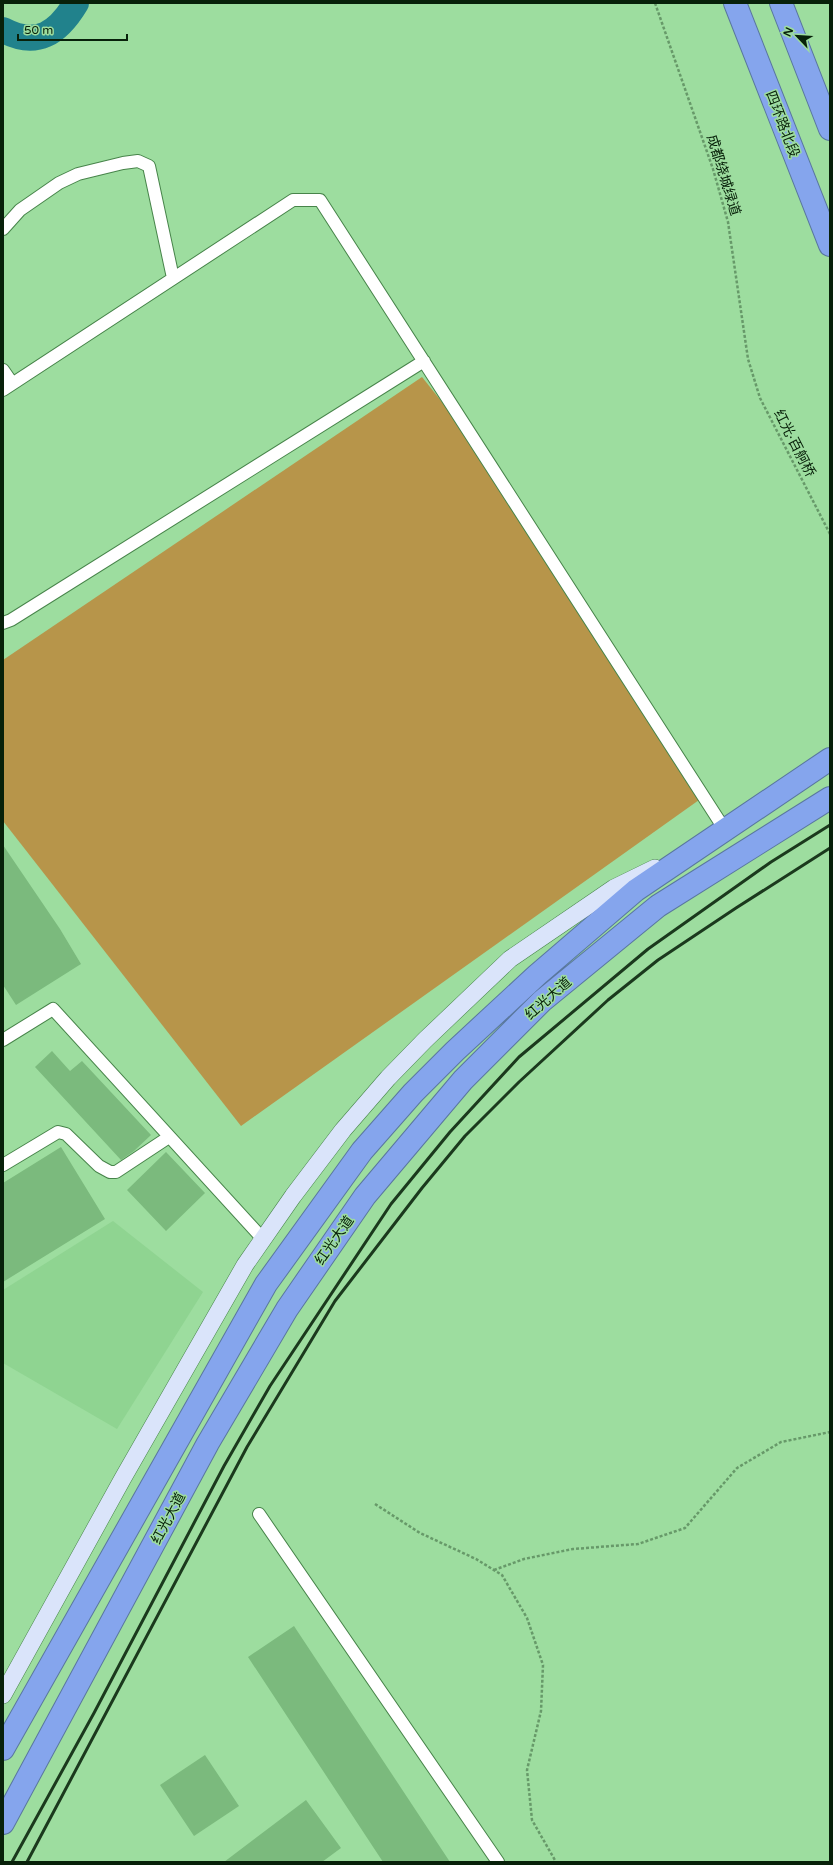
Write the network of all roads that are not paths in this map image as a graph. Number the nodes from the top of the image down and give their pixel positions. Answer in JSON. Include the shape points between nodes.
{"nodes":[{"id":1,"x":735,"y":3,"type":"edge"},
{"id":2,"x":781,"y":3,"type":"edge"},
{"id":3,"x":830,"y":129,"type":"edge"},
{"id":4,"x":3,"y":229,"type":"edge"},
{"id":5,"x":830,"y":245,"type":"edge"},
{"id":6,"x":173,"y":278,"type":"junction"},
{"id":7,"x":424,"y":361,"type":"junction"},
{"id":8,"x":3,"y":370,"type":"edge"},
{"id":9,"x":8,"y":387,"type":"edge"},
{"id":10,"x":3,"y":623,"type":"edge"},
{"id":11,"x":830,"y":759,"type":"edge"},
{"id":12,"x":830,"y":798,"type":"edge"},
{"id":13,"x":718,"y":835,"type":"junction"},
{"id":14,"x":3,"y":1040,"type":"edge"},
{"id":15,"x":169,"y":1137,"type":"junction"},
{"id":16,"x":3,"y":1165,"type":"edge"},
{"id":17,"x":263,"y":1239,"type":"junction"},
{"id":18,"x":259,"y":1514,"type":"dead end"},
{"id":19,"x":3,"y":1694,"type":"edge"},
{"id":20,"x":3,"y":1749,"type":"edge"},
{"id":21,"x":3,"y":1823,"type":"edge"},
{"id":22,"x":498,"y":1862,"type":"edge"}],
"edges":[{"from":1,"to":5,"type":"highway","name":"四环路北段"},
{"from":2,"to":3,"type":"highway"},
{"from":4,"to":6,"type":"street","via":[[20,210],[59,183],[78,174],[138,161],[149,166]]},
{"from":6,"to":7,"type":"street","via":[[293,200],[320,200]]},
{"from":6,"to":9,"type":"street"},
{"from":7,"to":10,"type":"street"},
{"from":7,"to":13,"type":"street"},
{"from":8,"to":9,"type":"street"},
{"from":11,"to":13,"type":"highway","name":"红光大道"},
{"from":12,"to":21,"type":"highway","name":"红光大道","via":[[658,906],[542,1001],[463,1080],[365,1196],[287,1309],[208,1443]]},
{"from":13,"to":17,"type":"main road","via":[[614,888],[510,959],[383,1084],[343,1130],[292,1196]]},
{"from":13,"to":20,"type":"highway","name":"红光大道","via":[[636,890],[537,975],[449,1056],[362,1150],[266,1284]]},
{"from":14,"to":15,"type":"street","via":[[53,1009]]},
{"from":15,"to":16,"type":"street","via":[[116,1172],[99,1166],[66,1134],[60,1132],[55,1132]]},
{"from":15,"to":17,"type":"street"},
{"from":17,"to":19,"type":"main road","via":[[245,1265],[123,1478]]},
{"from":18,"to":22,"type":"street"}]}
